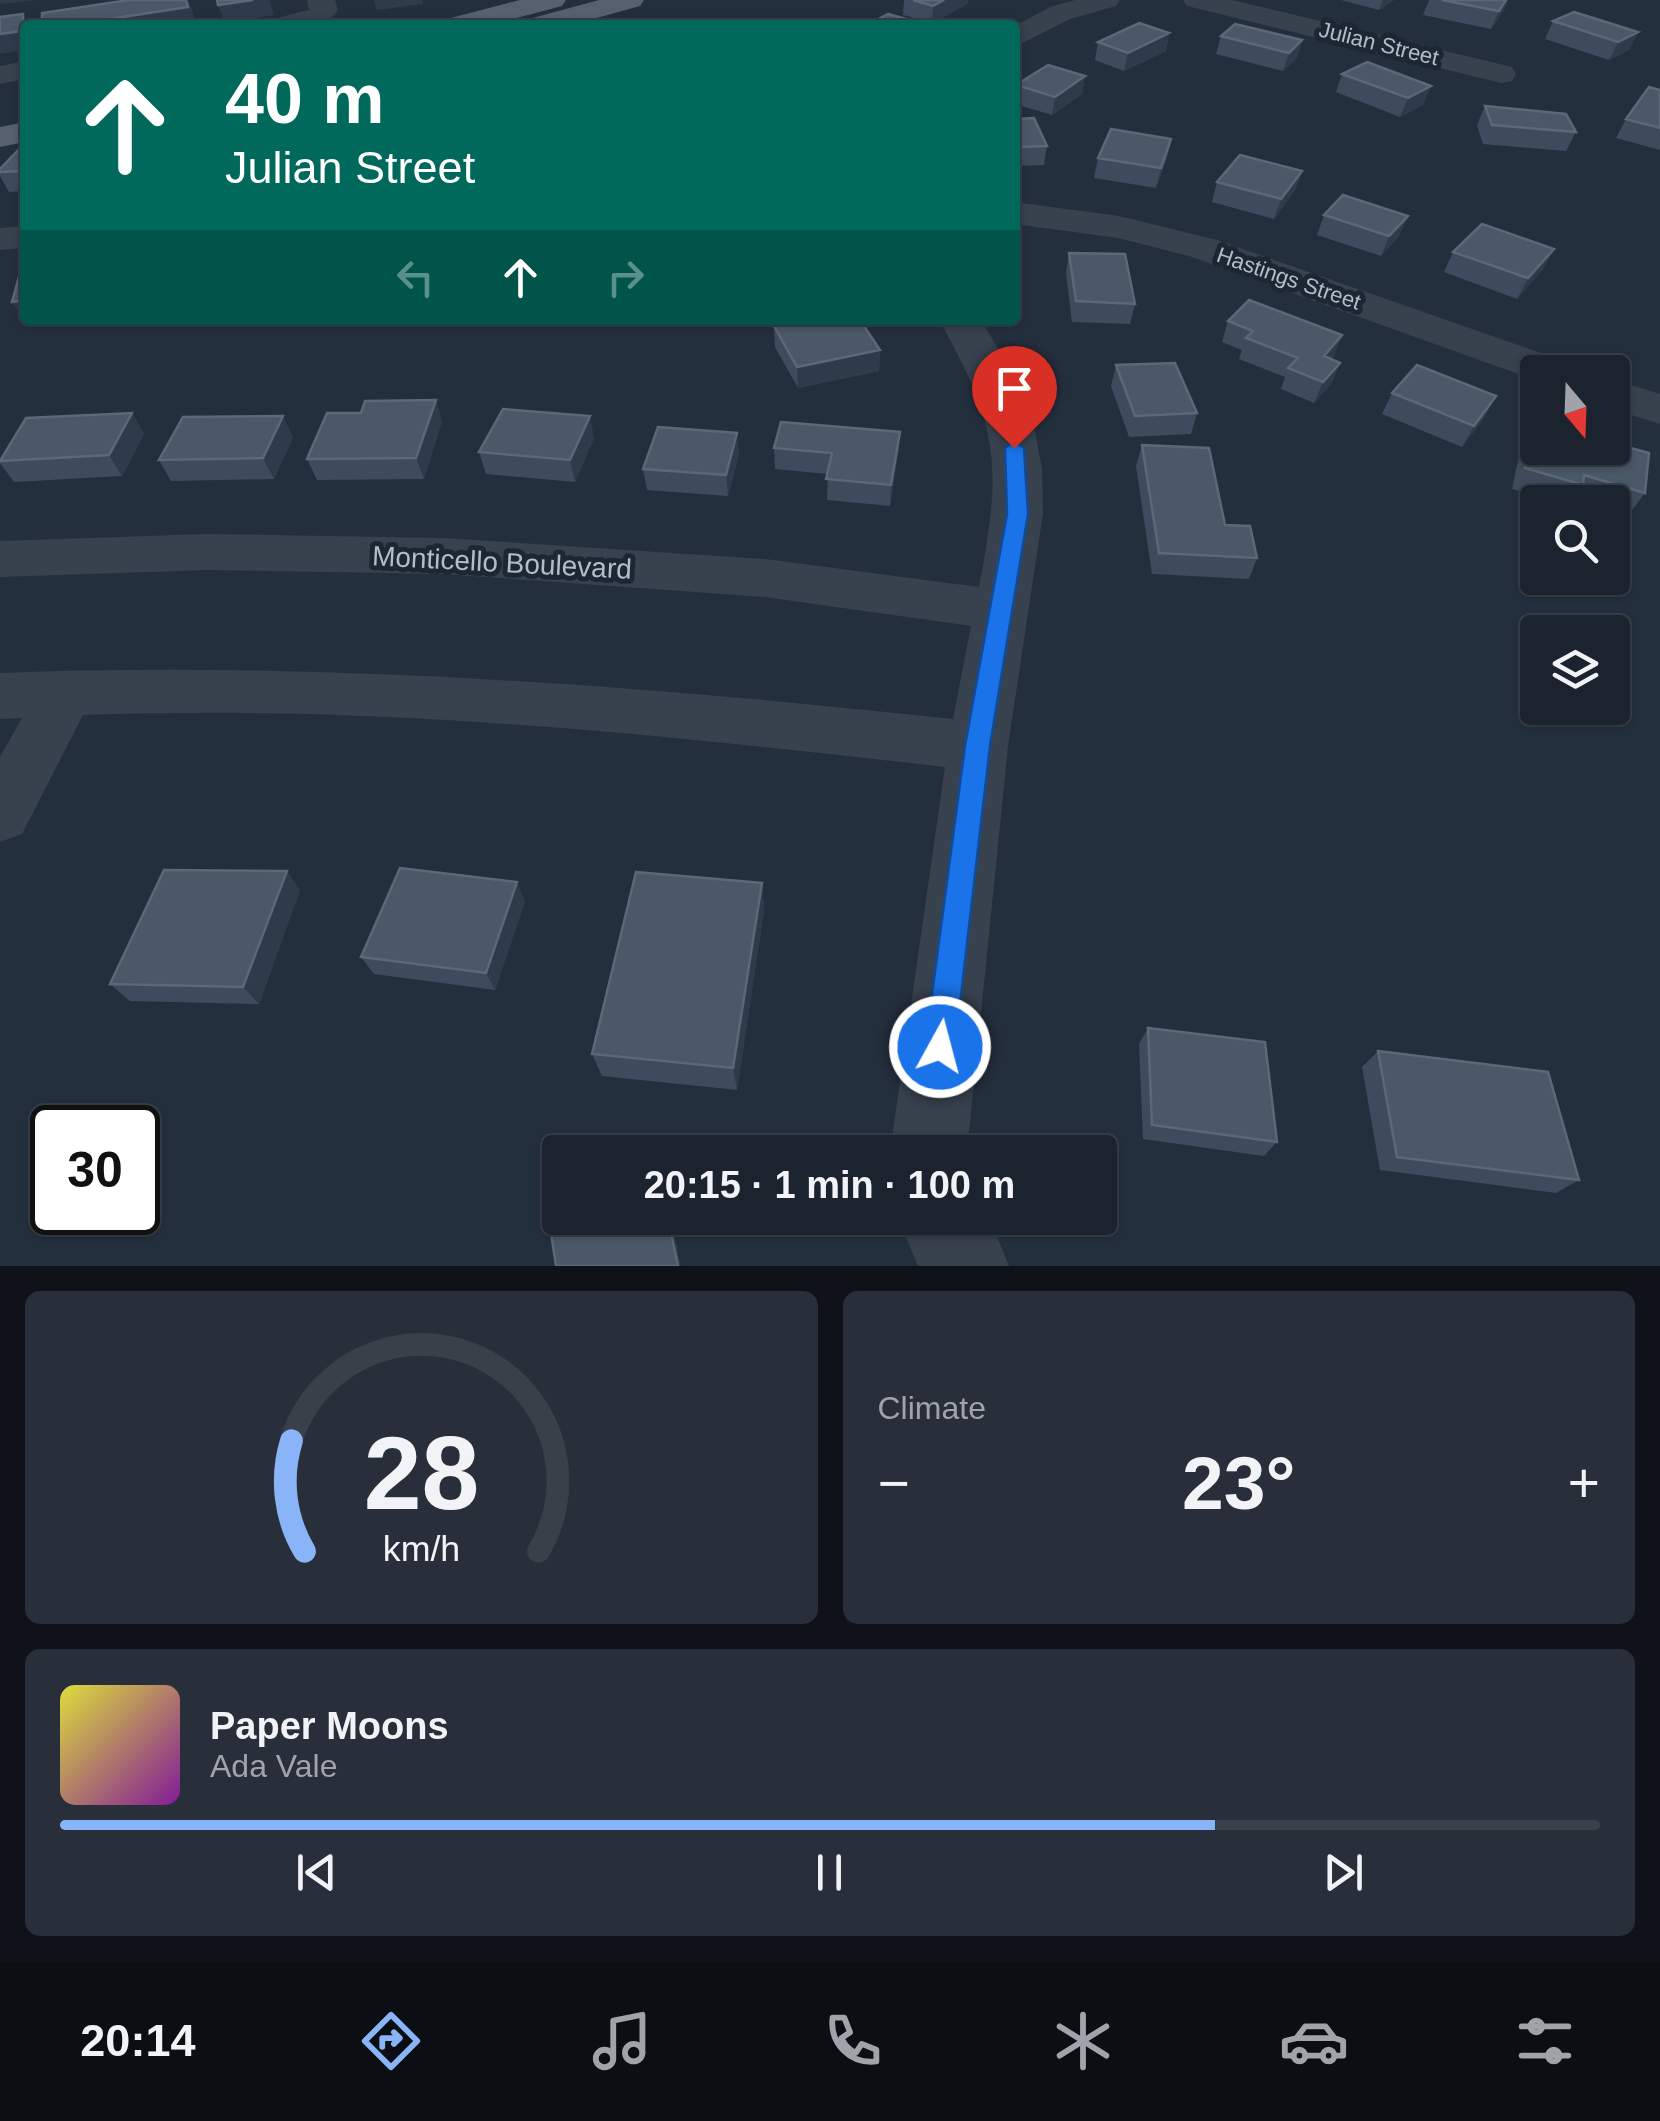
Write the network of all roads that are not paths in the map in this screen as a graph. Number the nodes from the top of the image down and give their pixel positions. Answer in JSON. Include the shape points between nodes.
{"nodes":[{"id":1,"x":322,"y":0,"type":"edge"},
{"id":2,"x":552,"y":0,"type":"edge"},
{"id":3,"x":630,"y":0,"type":"edge"},
{"id":4,"x":1106,"y":0,"type":"edge"},
{"id":5,"x":1197,"y":0,"type":"edge"},
{"id":6,"x":303,"y":20,"type":"edge"},
{"id":7,"x":476,"y":20,"type":"edge"},
{"id":8,"x":556,"y":20,"type":"edge"},
{"id":9,"x":1020,"y":35,"type":"edge"},
{"id":10,"x":1502,"y":74,"type":"dead end"},
{"id":11,"x":1020,"y":214,"type":"edge"},
{"id":12,"x":963,"y":325,"type":"edge"},
{"id":13,"x":1520,"y":360,"type":"edge"},
{"id":14,"x":1630,"y":399,"type":"edge"},
{"id":15,"x":1660,"y":410,"type":"edge"},
{"id":16,"x":0,"y":560,"type":"edge"},
{"id":17,"x":1001,"y":610,"type":"junction"},
{"id":18,"x":66,"y":692,"type":"junction"},
{"id":19,"x":0,"y":696,"type":"edge"},
{"id":20,"x":978,"y":746,"type":"junction"},
{"id":21,"x":0,"y":814,"type":"edge"},
{"id":22,"x":931,"y":1135,"type":"edge"},
{"id":23,"x":945,"y":1235,"type":"edge"},
{"id":24,"x":968,"y":1266,"type":"edge"}],
"edges":[{"from":1,"to":6,"type":"street","via":[[319,16]]},
{"from":2,"to":7,"type":"main road"},
{"from":3,"to":8,"type":"main road"},
{"from":4,"to":9,"type":"street","via":[[1060,13]]},
{"from":5,"to":10,"type":"street","name":"Julian Street"},
{"from":11,"to":13,"type":"street","name":"Hastings Street","via":[[1119,227],[1202,248]]},
{"from":12,"to":17,"type":"street","via":[[995,380],[1018,468],[1018,514]]},
{"from":14,"to":15,"type":"street"},
{"from":16,"to":17,"type":"street","name":"Monticello Boulevard","via":[[207,552],[444,556],[764,578]]},
{"from":17,"to":20,"type":"street"},
{"from":18,"to":19,"type":"street"},
{"from":18,"to":20,"type":"street","via":[[465,697],[700,714]]},
{"from":18,"to":21,"type":"street"},
{"from":20,"to":22,"type":"street"},
{"from":23,"to":24,"type":"street"}]}
